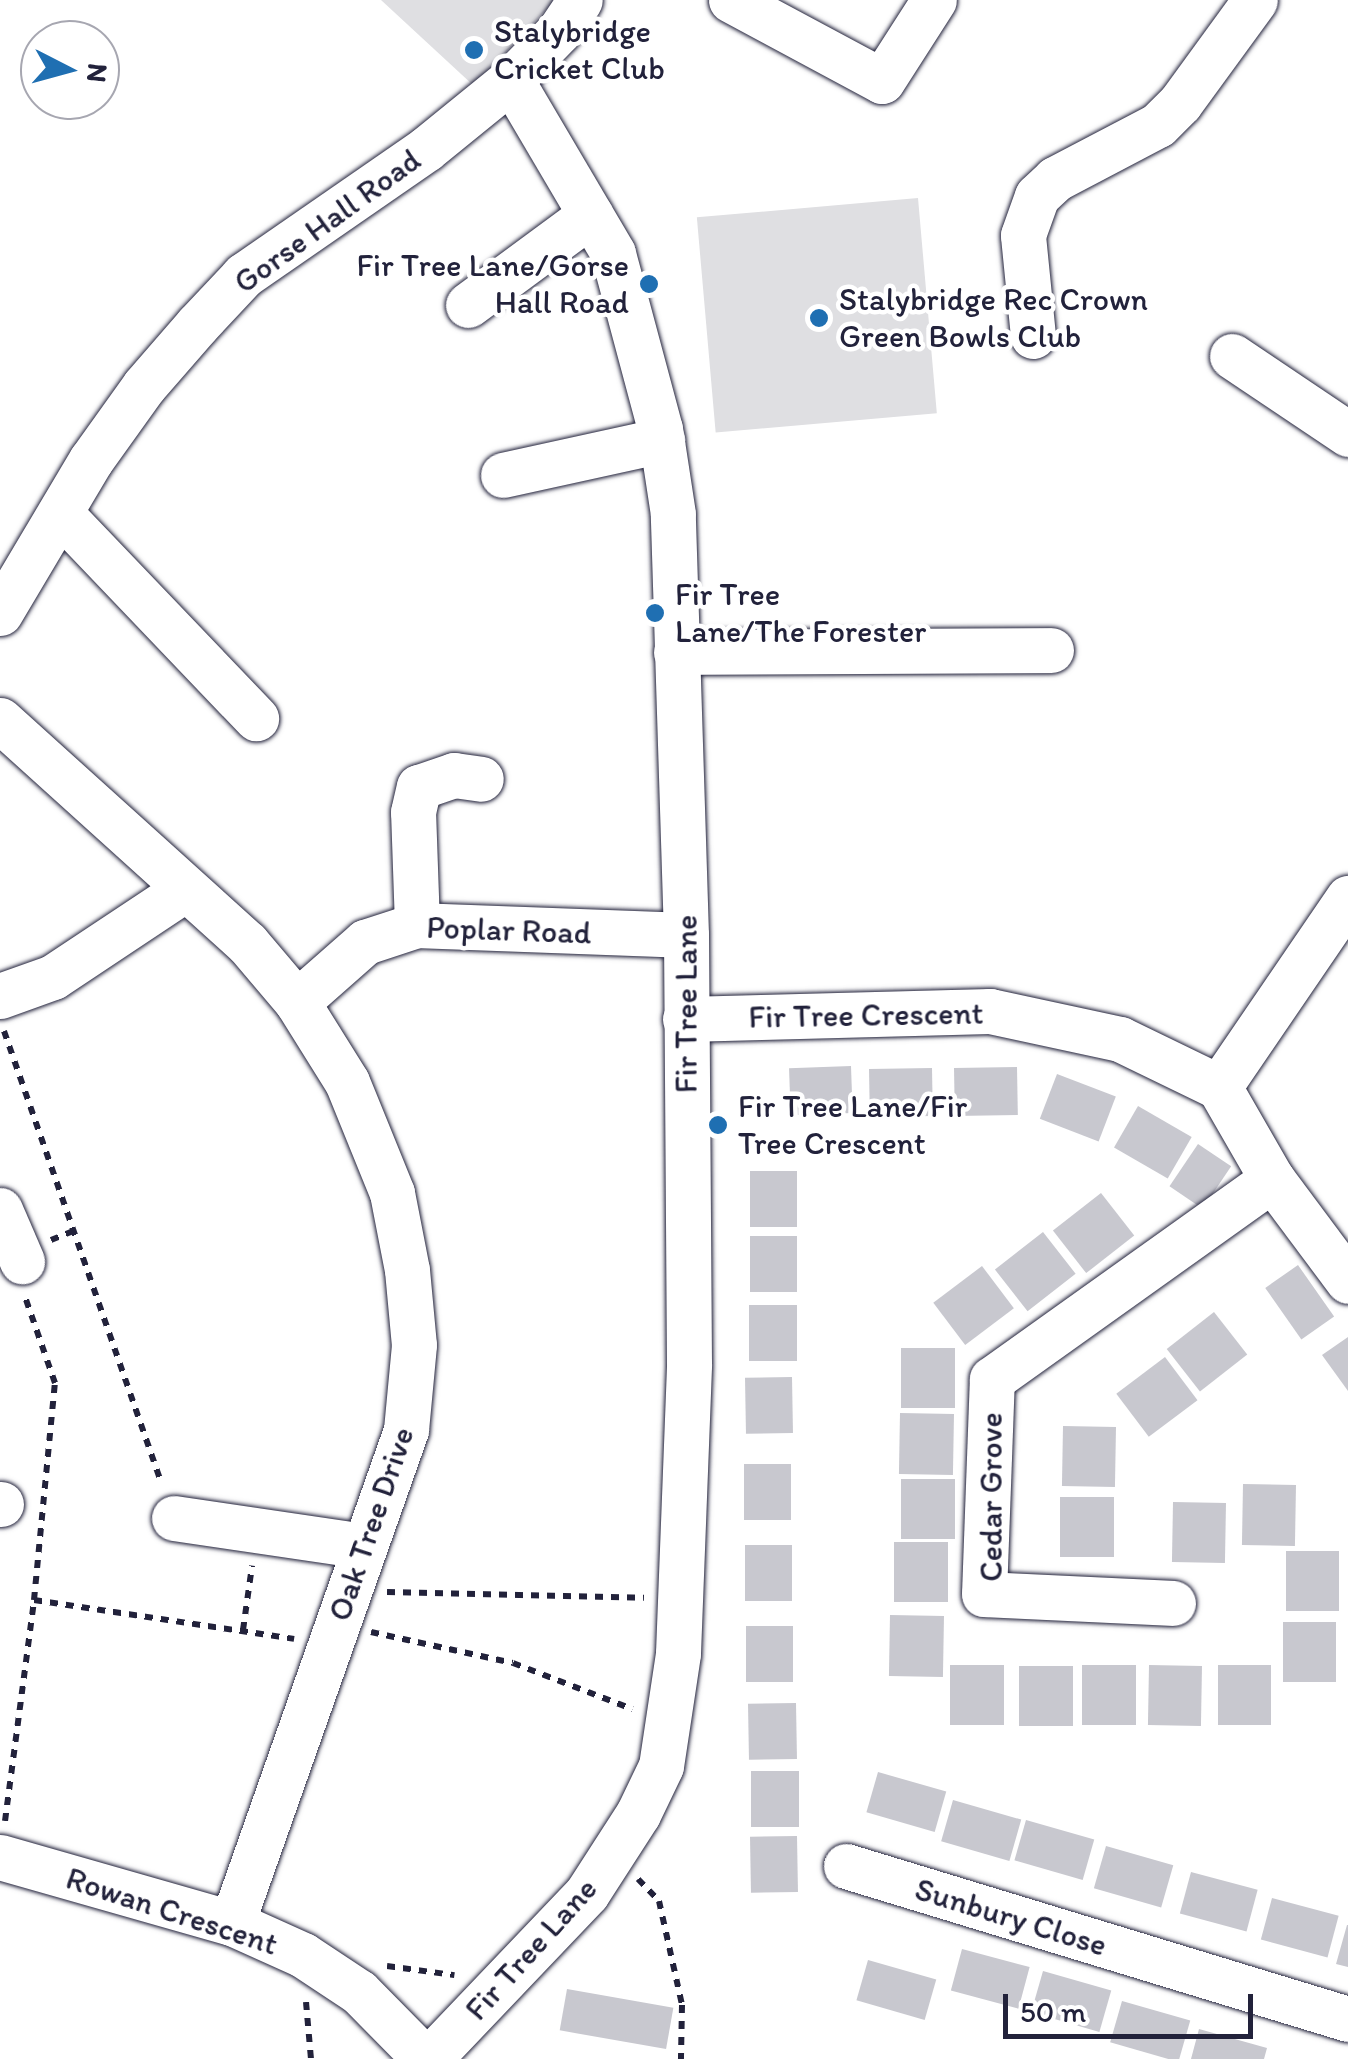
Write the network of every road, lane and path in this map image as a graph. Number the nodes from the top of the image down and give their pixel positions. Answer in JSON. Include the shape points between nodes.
{"nodes":[{"id":1,"x":580,"y":0,"type":"edge"},
{"id":2,"x":731,"y":0,"type":"edge"},
{"id":3,"x":934,"y":0,"type":"edge"},
{"id":4,"x":1255,"y":0,"type":"edge"},
{"id":5,"x":510,"y":80,"type":"junction"},
{"id":6,"x":590,"y":215,"type":"junction"},
{"id":7,"x":468,"y":305,"type":"dead end"},
{"id":8,"x":1033,"y":336,"type":"dead end"},
{"id":9,"x":1232,"y":356,"type":"dead end"},
{"id":10,"x":1348,"y":434,"type":"edge"},
{"id":11,"x":662,"y":440,"type":"junction"},
{"id":12,"x":503,"y":475,"type":"dead end"},
{"id":13,"x":60,"y":513,"type":"junction"},
{"id":14,"x":0,"y":613,"type":"edge"},
{"id":15,"x":1051,"y":650,"type":"dead end"},
{"id":16,"x":676,"y":652,"type":"junction"},
{"id":17,"x":256,"y":718,"type":"dead end"},
{"id":18,"x":0,"y":720,"type":"edge"},
{"id":19,"x":481,"y":778,"type":"dead end"},
{"id":20,"x":184,"y":890,"type":"junction"},
{"id":21,"x":1348,"y":898,"type":"edge"},
{"id":22,"x":417,"y":925,"type":"junction"},
{"id":23,"x":686,"y":935,"type":"junction"},
{"id":24,"x":0,"y":996,"type":"edge"},
{"id":25,"x":297,"y":1002,"type":"junction"},
{"id":26,"x":686,"y":1020,"type":"junction"},
{"id":27,"x":0,"y":1021,"type":"edge"},
{"id":28,"x":1218,"y":1087,"type":"junction"},
{"id":29,"x":1272,"y":1179,"type":"junction"},
{"id":30,"x":0,"y":1210,"type":"edge"},
{"id":31,"x":22,"y":1261,"type":"joint"},
{"id":32,"x":1348,"y":1281,"type":"edge"},
{"id":33,"x":174,"y":1518,"type":"joint"},
{"id":34,"x":257,"y":1530,"type":"junction"},
{"id":35,"x":364,"y":1546,"type":"junction"},
{"id":36,"x":680,"y":1599,"type":"junction"},
{"id":37,"x":34,"y":1600,"type":"junction"},
{"id":38,"x":1173,"y":1603,"type":"dead end"},
{"id":39,"x":338,"y":1620,"type":"junction"},
{"id":40,"x":243,"y":1630,"type":"junction"},
{"id":41,"x":670,"y":1724,"type":"junction"},
{"id":42,"x":1,"y":1847,"type":"edge"},
{"id":43,"x":613,"y":1852,"type":"junction"},
{"id":44,"x":846,"y":1866,"type":"dead end"},
{"id":45,"x":232,"y":1923,"type":"junction"},
{"id":46,"x":376,"y":1964,"type":"dead end"},
{"id":47,"x":496,"y":1992,"type":"junction"},
{"id":48,"x":1348,"y":2020,"type":"edge"},
{"id":49,"x":427,"y":2059,"type":"edge"},
{"id":50,"x":478,"y":2059,"type":"edge"},
{"id":51,"x":681,"y":2059,"type":"edge"}],
"edges":[{"from":1,"to":5,"type":"street","name":"Gorse Hall Road"},
{"from":2,"to":3,"type":"street","via":[[882,81]]},
{"from":4,"to":8,"type":"street","via":[[1158,125],[1055,179],[1037,196],[1022,235]]},
{"from":5,"to":6,"type":"street","name":"Fir Tree Lane"},
{"from":5,"to":13,"type":"street","name":"Gorse Hall Road","via":[[426,149],[244,275],[144,386]]},
{"from":6,"to":7,"type":"street"},
{"from":6,"to":11,"type":"street","name":"Fir Tree Lane","via":[[612,253]]},
{"from":9,"to":10,"type":"street"},
{"from":11,"to":12,"type":"street"},
{"from":11,"to":16,"type":"street","name":"Fir Tree Lane","via":[[674,514]]},
{"from":13,"to":14,"type":"street","name":"Gorse Hall Road"},
{"from":13,"to":17,"type":"street"},
{"from":15,"to":16,"type":"street"},
{"from":16,"to":23,"type":"street","name":"Fir Tree Lane"},
{"from":18,"to":20,"type":"street","name":"Oak Tree Drive"},
{"from":19,"to":22,"type":"street","via":[[454,776],[419,786],[413,812]]},
{"from":20,"to":24,"type":"street","via":[[53,977]]},
{"from":20,"to":25,"type":"street","name":"Oak Tree Drive","via":[[246,944]]},
{"from":21,"to":28,"type":"street"},
{"from":22,"to":23,"type":"street","name":"Poplar Road"},
{"from":22,"to":25,"type":"street","name":"Poplar Road","via":[[366,942]]},
{"from":23,"to":26,"type":"street","name":"Fir Tree Lane"},
{"from":25,"to":35,"type":"street","name":"Oak Tree Drive","via":[[347,1082],[392,1194],[408,1270],[414,1344],[406,1430]]},
{"from":26,"to":28,"type":"street","name":"Fir Tree Crescent","via":[[990,1010],[1120,1038]]},
{"from":26,"to":36,"type":"street","name":"Fir Tree Lane","via":[[689,1364]]},
{"from":27,"to":33,"type":"path"},
{"from":28,"to":29,"type":"street"},
{"from":29,"to":32,"type":"street"},
{"from":29,"to":38,"type":"street","name":"Cedar Grove","via":[[992,1379],[984,1594]]},
{"from":30,"to":31,"type":"street"},
{"from":31,"to":37,"type":"path","via":[[20,1283],[56,1383]]},
{"from":33,"to":34,"type":"street"},
{"from":34,"to":35,"type":"street"},
{"from":34,"to":40,"type":"path"},
{"from":35,"to":39,"type":"street","name":"Oak Tree Drive"},
{"from":36,"to":39,"type":"path"},
{"from":36,"to":41,"type":"street","name":"Fir Tree Lane"},
{"from":37,"to":40,"type":"path"},
{"from":37,"to":42,"type":"path"},
{"from":39,"to":40,"type":"path"},
{"from":39,"to":41,"type":"path","via":[[513,1663]]},
{"from":39,"to":45,"type":"street","name":"Oak Tree Drive"},
{"from":41,"to":43,"type":"street","name":"Fir Tree Lane","via":[[661,1766]]},
{"from":42,"to":45,"type":"street","name":"Rowan Crescent"},
{"from":43,"to":47,"type":"street","name":"Fir Tree Lane","via":[[588,1893]]},
{"from":43,"to":51,"type":"path","via":[[658,1901],[682,2005]]},
{"from":44,"to":48,"type":"street","name":"Sunbury Close"},
{"from":45,"to":49,"type":"street","name":"Rowan Crescent","via":[[303,1955],[359,1992]]},
{"from":46,"to":47,"type":"path"},
{"from":47,"to":49,"type":"street","name":"Fir Tree Lane"},
{"from":47,"to":50,"type":"street"}]}
